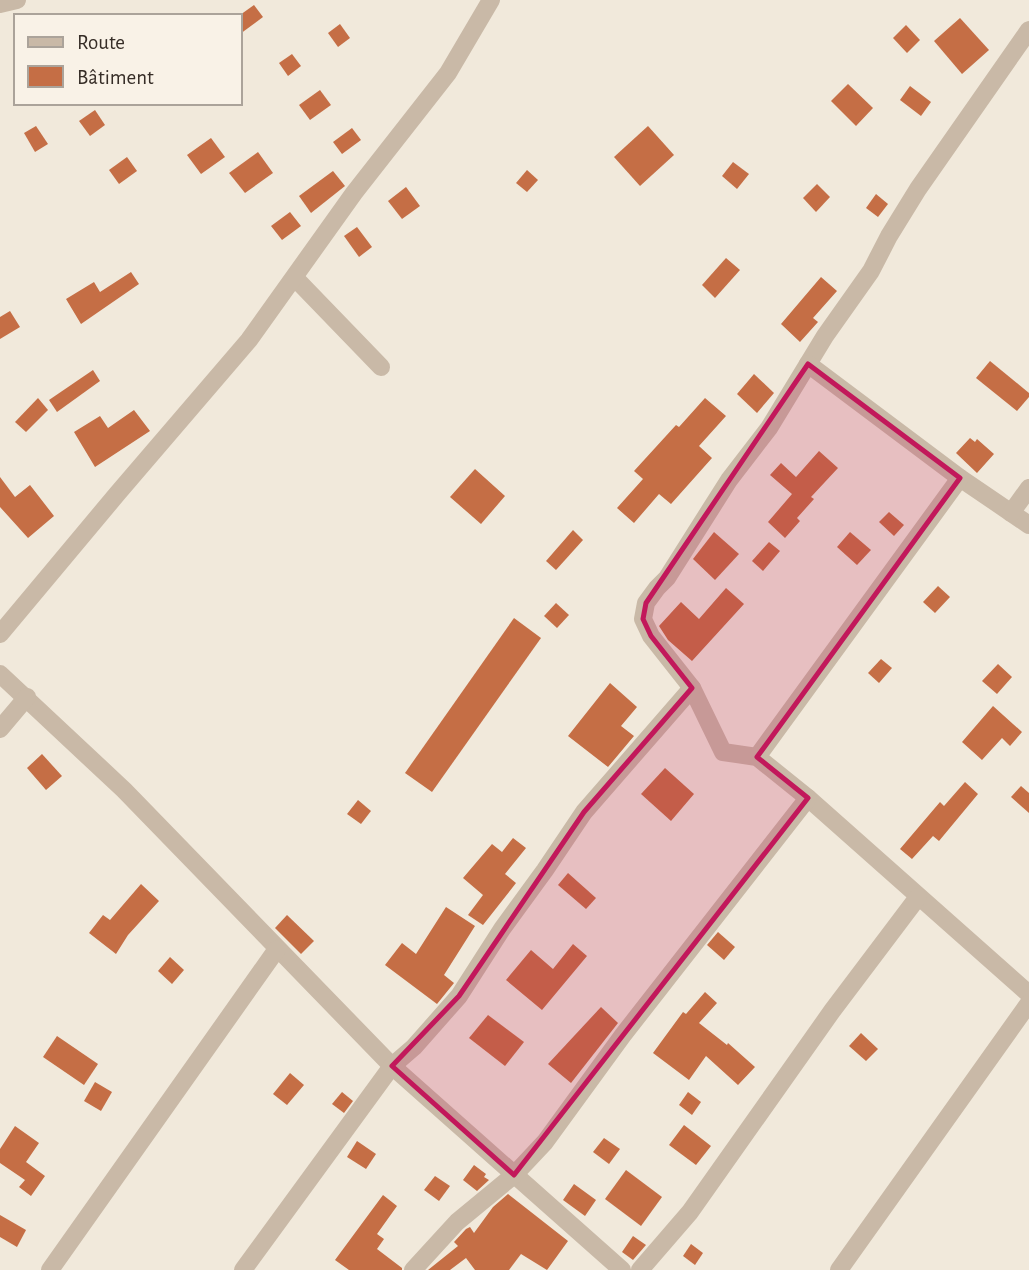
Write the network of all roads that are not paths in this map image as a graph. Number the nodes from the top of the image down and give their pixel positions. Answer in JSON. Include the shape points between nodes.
{"nodes":[{"id":1,"x":17,"y":0,"type":"edge"},
{"id":2,"x":491,"y":0,"type":"edge"},
{"id":3,"x":0,"y":4,"type":"edge"},
{"id":4,"x":1029,"y":30,"type":"edge"},
{"id":5,"x":295,"y":278,"type":"junction"},
{"id":6,"x":808,"y":364,"type":"junction"},
{"id":7,"x":381,"y":368,"type":"dead end"},
{"id":8,"x":960,"y":478,"type":"junction"},
{"id":9,"x":1029,"y":488,"type":"edge"},
{"id":10,"x":1011,"y":513,"type":"junction"},
{"id":11,"x":1029,"y":525,"type":"edge"},
{"id":12,"x":0,"y":635,"type":"edge"},
{"id":13,"x":0,"y":674,"type":"edge"},
{"id":14,"x":692,"y":688,"type":"junction"},
{"id":15,"x":27,"y":697,"type":"junction"},
{"id":16,"x":0,"y":729,"type":"edge"},
{"id":17,"x":757,"y":757,"type":"junction"},
{"id":18,"x":808,"y":798,"type":"junction"},
{"id":19,"x":918,"y":897,"type":"junction"},
{"id":20,"x":277,"y":949,"type":"junction"},
{"id":21,"x":1029,"y":994,"type":"edge"},
{"id":22,"x":1029,"y":1003,"type":"edge"},
{"id":23,"x":392,"y":1066,"type":"junction"},
{"id":24,"x":514,"y":1175,"type":"junction"},
{"id":25,"x":50,"y":1270,"type":"edge"},
{"id":26,"x":243,"y":1270,"type":"edge"},
{"id":27,"x":413,"y":1270,"type":"edge"},
{"id":28,"x":622,"y":1270,"type":"edge"},
{"id":29,"x":640,"y":1270,"type":"edge"},
{"id":30,"x":839,"y":1270,"type":"edge"}],
"edges":[{"from":1,"to":3,"type":"street"},
{"from":2,"to":5,"type":"street","via":[[448,73],[354,193]]},
{"from":4,"to":6,"type":"street","via":[[918,188],[871,271]]},
{"from":5,"to":7,"type":"street"},
{"from":5,"to":12,"type":"street","via":[[249,340]]},
{"from":6,"to":8,"type":"street"},
{"from":6,"to":14,"type":"street","via":[[646,604],[643,619],[650,636]]},
{"from":8,"to":10,"type":"street"},
{"from":8,"to":17,"type":"street"},
{"from":9,"to":10,"type":"street"},
{"from":10,"to":11,"type":"street"},
{"from":13,"to":15,"type":"street"},
{"from":14,"to":17,"type":"street","via":[[723,752]]},
{"from":14,"to":23,"type":"street","via":[[584,813],[459,996]]},
{"from":15,"to":16,"type":"street"},
{"from":15,"to":20,"type":"street"},
{"from":17,"to":18,"type":"street"},
{"from":18,"to":19,"type":"street"},
{"from":18,"to":24,"type":"street","via":[[545,1142]]},
{"from":19,"to":21,"type":"street"},
{"from":19,"to":29,"type":"street","via":[[690,1212]]},
{"from":20,"to":23,"type":"street"},
{"from":20,"to":25,"type":"street"},
{"from":22,"to":30,"type":"street"},
{"from":23,"to":24,"type":"street"},
{"from":23,"to":26,"type":"street"},
{"from":24,"to":27,"type":"street","via":[[457,1222]]},
{"from":24,"to":28,"type":"street"}]}
